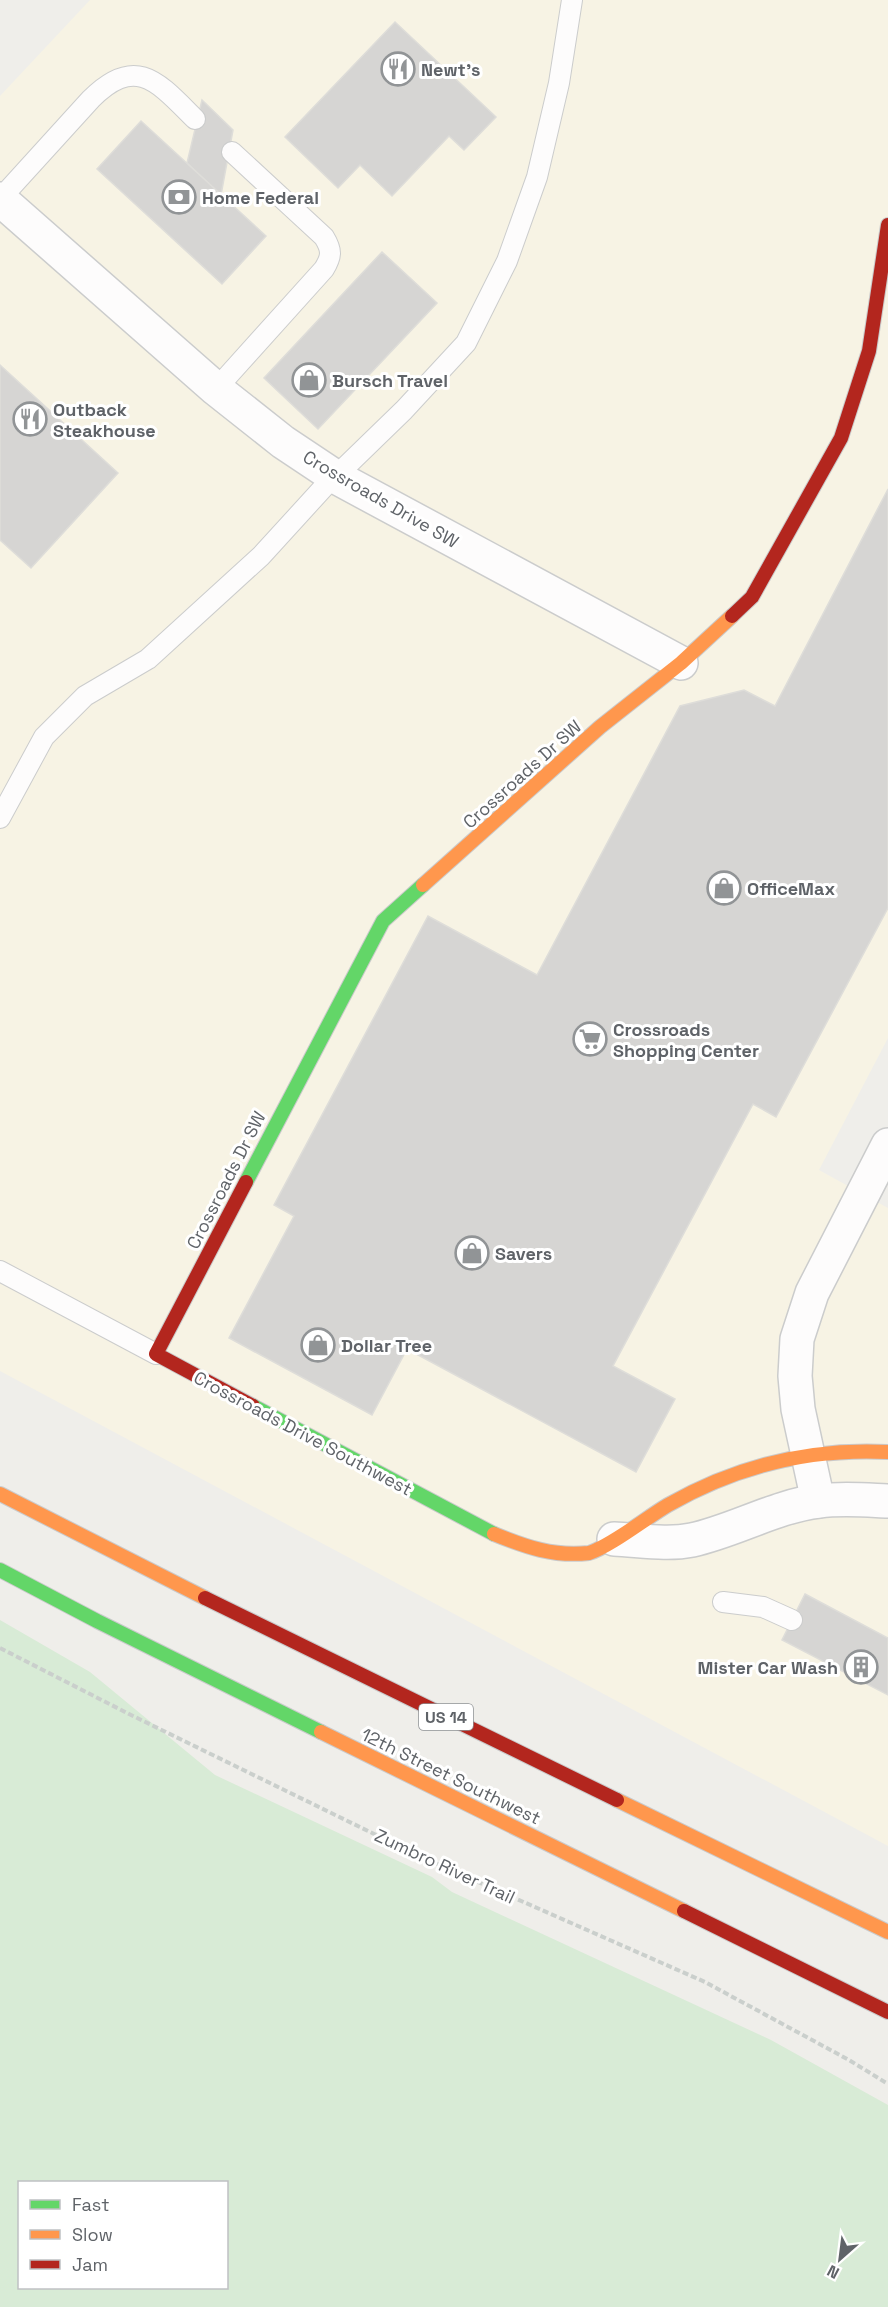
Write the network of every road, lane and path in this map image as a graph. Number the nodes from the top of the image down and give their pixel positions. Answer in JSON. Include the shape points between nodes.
{"nodes":[{"id":1,"x":573,"y":0,"type":"edge"},
{"id":2,"x":195,"y":119,"type":"dead end"},
{"id":3,"x":232,"y":152,"type":"dead end"},
{"id":4,"x":0,"y":199,"type":"edge"},
{"id":5,"x":888,"y":225,"type":"edge"},
{"id":6,"x":216,"y":389,"type":"junction"},
{"id":7,"x":334,"y":476,"type":"junction"},
{"id":8,"x":681,"y":663,"type":"junction"},
{"id":9,"x":0,"y":818,"type":"edge"},
{"id":10,"x":888,"y":1145,"type":"edge"},
{"id":11,"x":0,"y":1271,"type":"edge"},
{"id":12,"x":156,"y":1354,"type":"junction"},
{"id":13,"x":888,"y":1452,"type":"edge"},
{"id":14,"x":807,"y":1454,"type":"junction"},
{"id":15,"x":0,"y":1494,"type":"edge"},
{"id":16,"x":818,"y":1501,"type":"junction"},
{"id":17,"x":888,"y":1502,"type":"edge"},
{"id":18,"x":614,"y":1539,"type":"junction"},
{"id":19,"x":0,"y":1570,"type":"edge"},
{"id":20,"x":723,"y":1602,"type":"dead end"},
{"id":21,"x":792,"y":1620,"type":"dead end"},
{"id":22,"x":0,"y":1648,"type":"edge"},
{"id":23,"x":888,"y":1932,"type":"edge"},
{"id":24,"x":888,"y":2012,"type":"edge"},
{"id":25,"x":888,"y":2084,"type":"edge"}],
"edges":[{"from":1,"to":7,"type":"lane","via":[[559,84],[537,177],[507,261],[466,343],[404,410]]},
{"from":2,"to":4,"type":"lane","via":[[147,78],[118,77],[91,99]]},
{"from":3,"to":6,"type":"lane","via":[[324,237],[331,251],[324,269]]},
{"from":4,"to":6,"type":"street","name":"Crossroads Drive SW"},
{"from":5,"to":8,"type":"street","name":"Crossroads Dr SW","via":[[869,351],[841,438],[752,597]]},
{"from":6,"to":7,"type":"street","name":"Crossroads Drive SW"},
{"from":7,"to":8,"type":"street","name":"Crossroads Drive SW"},
{"from":7,"to":9,"type":"lane","via":[[261,556],[156,651],[85,696],[44,736]]},
{"from":8,"to":12,"type":"street","name":"Crossroads Dr SW","via":[[600,727],[383,921]]},
{"from":10,"to":14,"type":"street","via":[[824,1267],[802,1318],[796,1348],[796,1391]]},
{"from":11,"to":12,"type":"lane","name":"Crossroads Drive Southwest"},
{"from":12,"to":18,"type":"street","name":"Crossroads Drive Southwest","via":[[499,1536],[540,1553],[592,1553]]},
{"from":13,"to":14,"type":"street","name":"Crossroads Drive Southwest","via":[[838,1450]]},
{"from":14,"to":16,"type":"street"},
{"from":14,"to":18,"type":"street","name":"Crossroads Drive Southwest","via":[[723,1478],[669,1504]]},
{"from":15,"to":23,"type":"street","number":"US 14"},
{"from":16,"to":17,"type":"street"},
{"from":16,"to":18,"type":"street","via":[[692,1540]]},
{"from":19,"to":24,"type":"street","name":"12th Street Southwest"},
{"from":20,"to":21,"type":"lane","via":[[763,1607]]},
{"from":22,"to":25,"type":"path","name":"Zumbro River Trail","via":[[417,1855],[705,1982]]}]}
